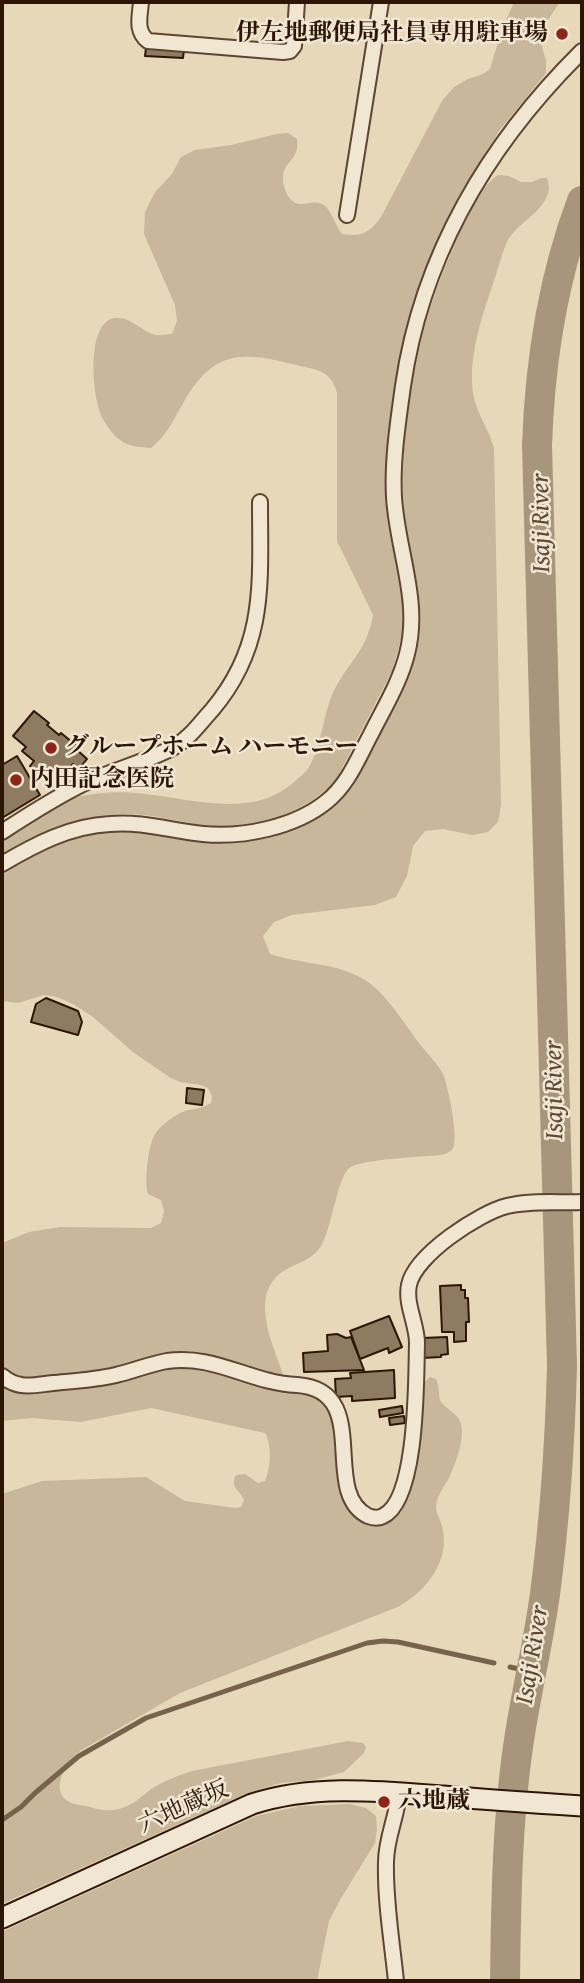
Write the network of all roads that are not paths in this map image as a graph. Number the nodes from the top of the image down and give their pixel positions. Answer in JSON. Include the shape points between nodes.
{"nodes":[{"id":1,"x":141,"y":2,"type":"edge"},
{"id":2,"x":297,"y":2,"type":"edge"},
{"id":3,"x":381,"y":2,"type":"edge"},
{"id":4,"x":582,"y":51,"type":"edge"},
{"id":5,"x":347,"y":215,"type":"dead end"},
{"id":6,"x":260,"y":502,"type":"dead end"},
{"id":7,"x":2,"y":832,"type":"edge"},
{"id":8,"x":2,"y":864,"type":"edge"},
{"id":9,"x":582,"y":1202,"type":"edge"},
{"id":10,"x":2,"y":1376,"type":"edge"},
{"id":11,"x":399,"y":1793,"type":"junction"},
{"id":12,"x":582,"y":1806,"type":"edge"},
{"id":13,"x":2,"y":1918,"type":"edge"},
{"id":14,"x":396,"y":1981,"type":"edge"}],
"edges":[{"from":1,"to":2,"type":"street","via":[[139,31],[148,41],[283,52],[294,46]]},
{"from":3,"to":5,"type":"street"},
{"from":4,"to":8,"type":"street","via":[[531,105],[485,168],[449,236],[421,308],[403,383],[394,466],[411,632],[400,675],[344,783],[326,803],[270,828],[203,834],[141,823],[107,824],[59,834]]},
{"from":6,"to":7,"type":"street","via":[[257,616],[244,659],[222,698],[175,746],[84,784]]},
{"from":9,"to":10,"type":"street","via":[[496,1209],[461,1229],[411,1278],[408,1296],[417,1335],[413,1441],[403,1486],[383,1516],[365,1515],[351,1499],[335,1408],[318,1389],[277,1384],[192,1360],[164,1362],[104,1378],[24,1386]]},
{"from":11,"to":12,"type":"street","name":"六地蔵坂"},
{"from":11,"to":13,"type":"street","name":"六地蔵坂","via":[[307,1793],[267,1799]]},
{"from":11,"to":14,"type":"street","via":[[386,1861]]}]}
